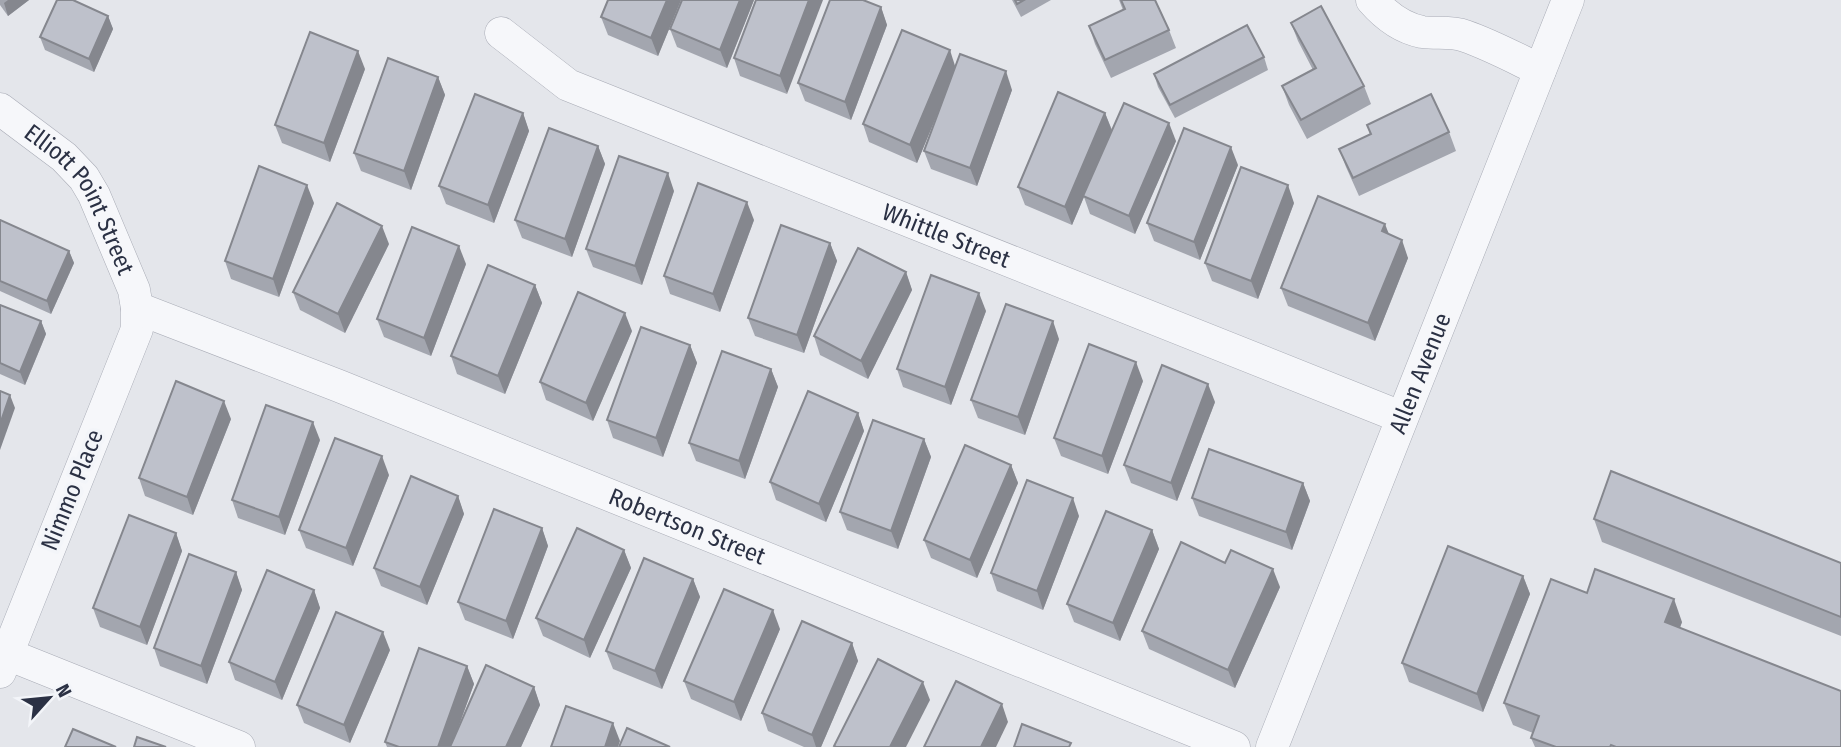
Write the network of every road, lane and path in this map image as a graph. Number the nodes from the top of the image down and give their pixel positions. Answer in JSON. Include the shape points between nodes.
{"nodes":[{"id":1,"x":1568,"y":0,"type":"edge"},
{"id":2,"x":1374,"y":1,"type":"edge"},
{"id":3,"x":501,"y":33,"type":"dead end"},
{"id":4,"x":1540,"y":70,"type":"junction"},
{"id":5,"x":0,"y":109,"type":"edge"},
{"id":6,"x":137,"y":308,"type":"junction"},
{"id":7,"x":1401,"y":417,"type":"junction"},
{"id":8,"x":3,"y":663,"type":"edge"},
{"id":9,"x":239,"y":747,"type":"edge"},
{"id":10,"x":1234,"y":747,"type":"edge"},
{"id":11,"x":1272,"y":747,"type":"edge"}],
"edges":[{"from":1,"to":4,"type":"street","name":"Allen Avenue"},
{"from":2,"to":4,"type":"street","via":[[1391,18],[1413,29],[1463,35]]},
{"from":3,"to":7,"type":"street","name":"Whittle Street","via":[[568,85]]},
{"from":4,"to":7,"type":"street","name":"Allen Avenue"},
{"from":5,"to":6,"type":"street","name":"Elliott Point Street","via":[[64,157],[84,178],[134,290]]},
{"from":6,"to":8,"type":"street","name":"Nimmo Place","via":[[136,329]]},
{"from":6,"to":10,"type":"street","name":"Robertson Street"},
{"from":7,"to":11,"type":"street","name":"Allen Avenue"},
{"from":8,"to":9,"type":"street"}]}
